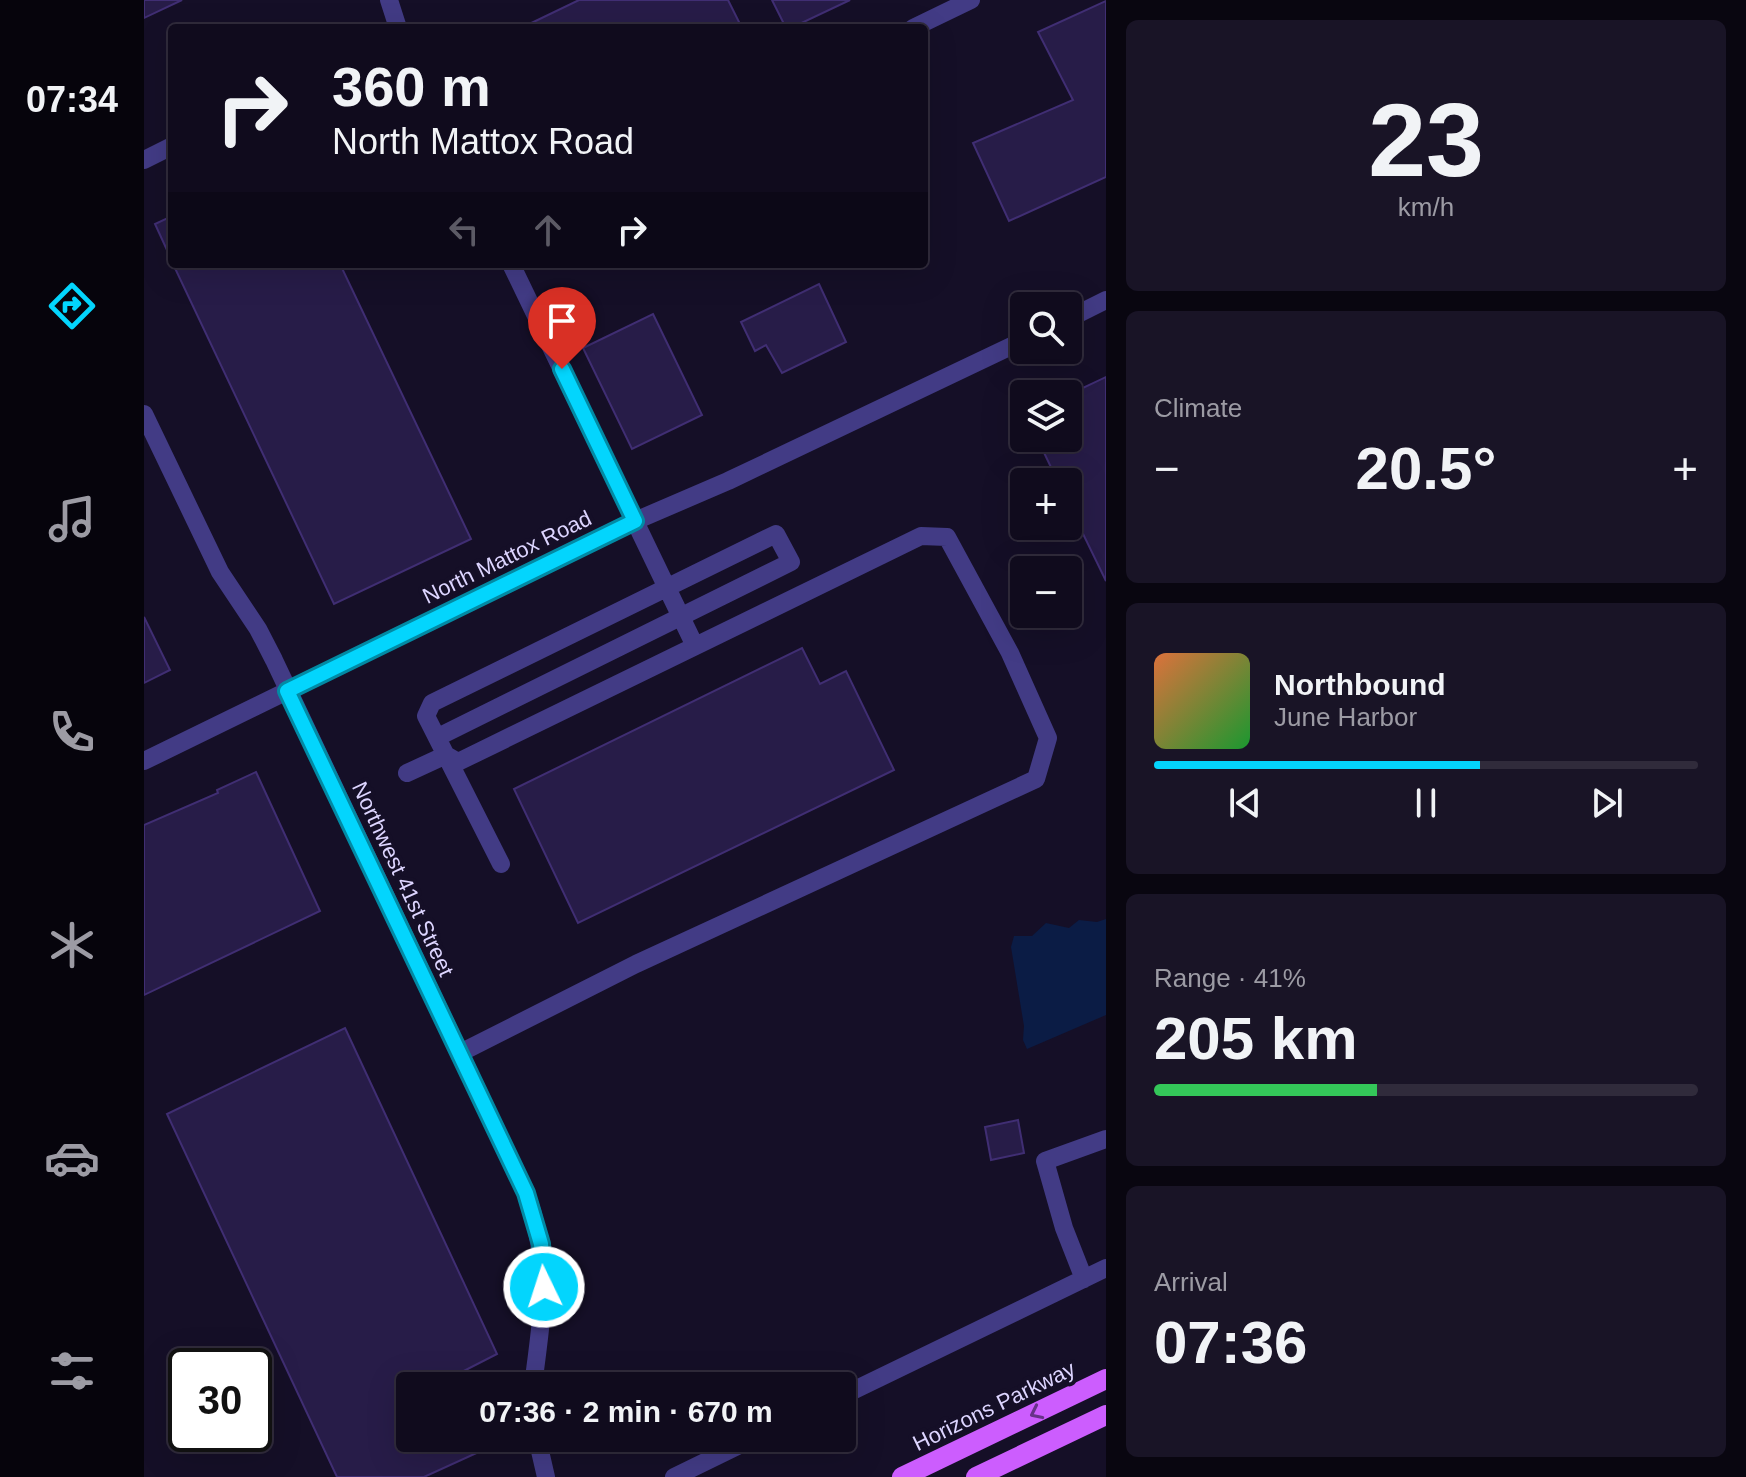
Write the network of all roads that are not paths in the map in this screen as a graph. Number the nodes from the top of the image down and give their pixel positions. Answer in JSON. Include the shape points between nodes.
{"nodes":[{"id":1,"x":971,"y":0,"type":"edge"},
{"id":2,"x":921,"y":24,"type":"edge"},
{"id":3,"x":168,"y":148,"type":"edge"},
{"id":4,"x":144,"y":160,"type":"edge"},
{"id":5,"x":513,"y":268,"type":"edge"},
{"id":6,"x":1106,"y":300,"type":"edge"},
{"id":7,"x":1082,"y":312,"type":"edge"},
{"id":8,"x":1010,"y":347,"type":"edge"},
{"id":9,"x":144,"y":414,"type":"edge"},
{"id":10,"x":635,"y":521,"type":"junction"},
{"id":11,"x":667,"y":588,"type":"junction"},
{"id":12,"x":681,"y":616,"type":"junction"},
{"id":13,"x":695,"y":646,"type":"junction"},
{"id":14,"x":287,"y":691,"type":"junction"},
{"id":15,"x":438,"y":737,"type":"junction"},
{"id":16,"x":446,"y":755,"type":"junction"},
{"id":17,"x":144,"y":761,"type":"edge"},
{"id":18,"x":407,"y":773,"type":"dead end"},
{"id":19,"x":501,"y":864,"type":"dead end"},
{"id":20,"x":460,"y":1053,"type":"junction"},
{"id":21,"x":1106,"y":1139,"type":"edge"},
{"id":22,"x":1106,"y":1268,"type":"edge"},
{"id":23,"x":1084,"y":1279,"type":"junction"},
{"id":24,"x":535,"y":1372,"type":"edge"},
{"id":25,"x":1106,"y":1379,"type":"edge"},
{"id":26,"x":856,"y":1389,"type":"edge"},
{"id":27,"x":1106,"y":1415,"type":"edge"},
{"id":28,"x":540,"y":1452,"type":"edge"},
{"id":29,"x":725,"y":1452,"type":"edge"},
{"id":30,"x":546,"y":1477,"type":"edge"},
{"id":31,"x":674,"y":1477,"type":"edge"},
{"id":32,"x":902,"y":1477,"type":"edge"},
{"id":33,"x":976,"y":1477,"type":"edge"}],
"edges":[{"from":1,"to":2,"type":"street"},
{"from":3,"to":4,"type":"street"},
{"from":5,"to":10,"type":"street"},
{"from":6,"to":7,"type":"street"},
{"from":8,"to":10,"type":"street","name":"North Mattox Road"},
{"from":9,"to":14,"type":"street","name":"Northwest 41st Street","via":[[220,572],[258,629]]},
{"from":10,"to":11,"type":"street"},
{"from":10,"to":14,"type":"street","name":"North Mattox Road"},
{"from":11,"to":12,"type":"street"},
{"from":11,"to":12,"type":"street","via":[[776,534],[791,562]]},
{"from":11,"to":15,"type":"street","via":[[432,703],[426,716]]},
{"from":12,"to":13,"type":"street"},
{"from":12,"to":15,"type":"street"},
{"from":13,"to":16,"type":"street","via":[[458,762]]},
{"from":13,"to":20,"type":"street","via":[[921,536],[947,537],[1010,653],[1048,738],[1036,779],[636,964]]},
{"from":14,"to":17,"type":"street","name":"North Mattox Road"},
{"from":14,"to":20,"type":"street","name":"Northwest 41st Street"},
{"from":15,"to":16,"type":"street"},
{"from":16,"to":18,"type":"street"},
{"from":16,"to":19,"type":"street"},
{"from":20,"to":24,"type":"street","name":"Northwest 41st Street","via":[[526,1193],[541,1244],[544,1303]]},
{"from":21,"to":23,"type":"street","via":[[1045,1161]]},
{"from":22,"to":23,"type":"street"},
{"from":23,"to":26,"type":"street"},
{"from":25,"to":32,"type":"main road","name":"Horizons Parkway","one_way":true},
{"from":27,"to":33,"type":"main road"},
{"from":28,"to":30,"type":"street"},
{"from":29,"to":31,"type":"street"}]}
